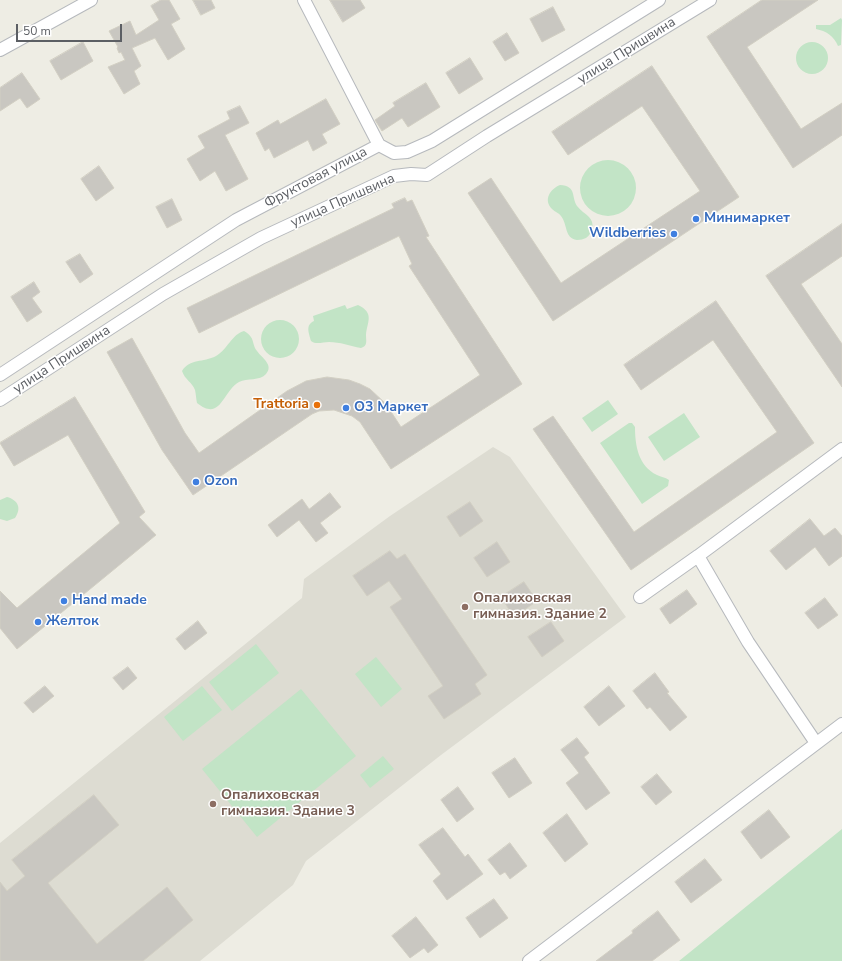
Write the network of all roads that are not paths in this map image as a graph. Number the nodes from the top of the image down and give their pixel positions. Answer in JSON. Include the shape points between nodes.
{"nodes":[{"id":1,"x":91,"y":0,"type":"edge"},
{"id":2,"x":304,"y":0,"type":"edge"},
{"id":3,"x":659,"y":0,"type":"edge"},
{"id":4,"x":710,"y":0,"type":"edge"},
{"id":5,"x":0,"y":50,"type":"edge"},
{"id":6,"x":379,"y":145,"type":"junction"},
{"id":7,"x":0,"y":375,"type":"edge"},
{"id":8,"x":0,"y":400,"type":"edge"},
{"id":9,"x":842,"y":449,"type":"edge"},
{"id":10,"x":698,"y":556,"type":"junction"},
{"id":11,"x":640,"y":597,"type":"dead end"},
{"id":12,"x":842,"y":724,"type":"edge"},
{"id":13,"x":816,"y":744,"type":"junction"},
{"id":14,"x":529,"y":961,"type":"edge"}],
"edges":[{"from":1,"to":5,"type":"street"},
{"from":2,"to":6,"type":"street"},
{"from":3,"to":6,"type":"street","name":"Фруктовая улица","via":[[432,142],[407,152],[394,153]]},
{"from":4,"to":8,"type":"street","name":"улица Пришвина","via":[[427,175],[394,176],[261,238],[163,294]]},
{"from":6,"to":7,"type":"street","name":"Фруктовая улица","via":[[236,220]]},
{"from":9,"to":10,"type":"street"},
{"from":10,"to":11,"type":"street"},
{"from":10,"to":13,"type":"street","via":[[748,642]]},
{"from":12,"to":13,"type":"street"},
{"from":13,"to":14,"type":"street"}]}
